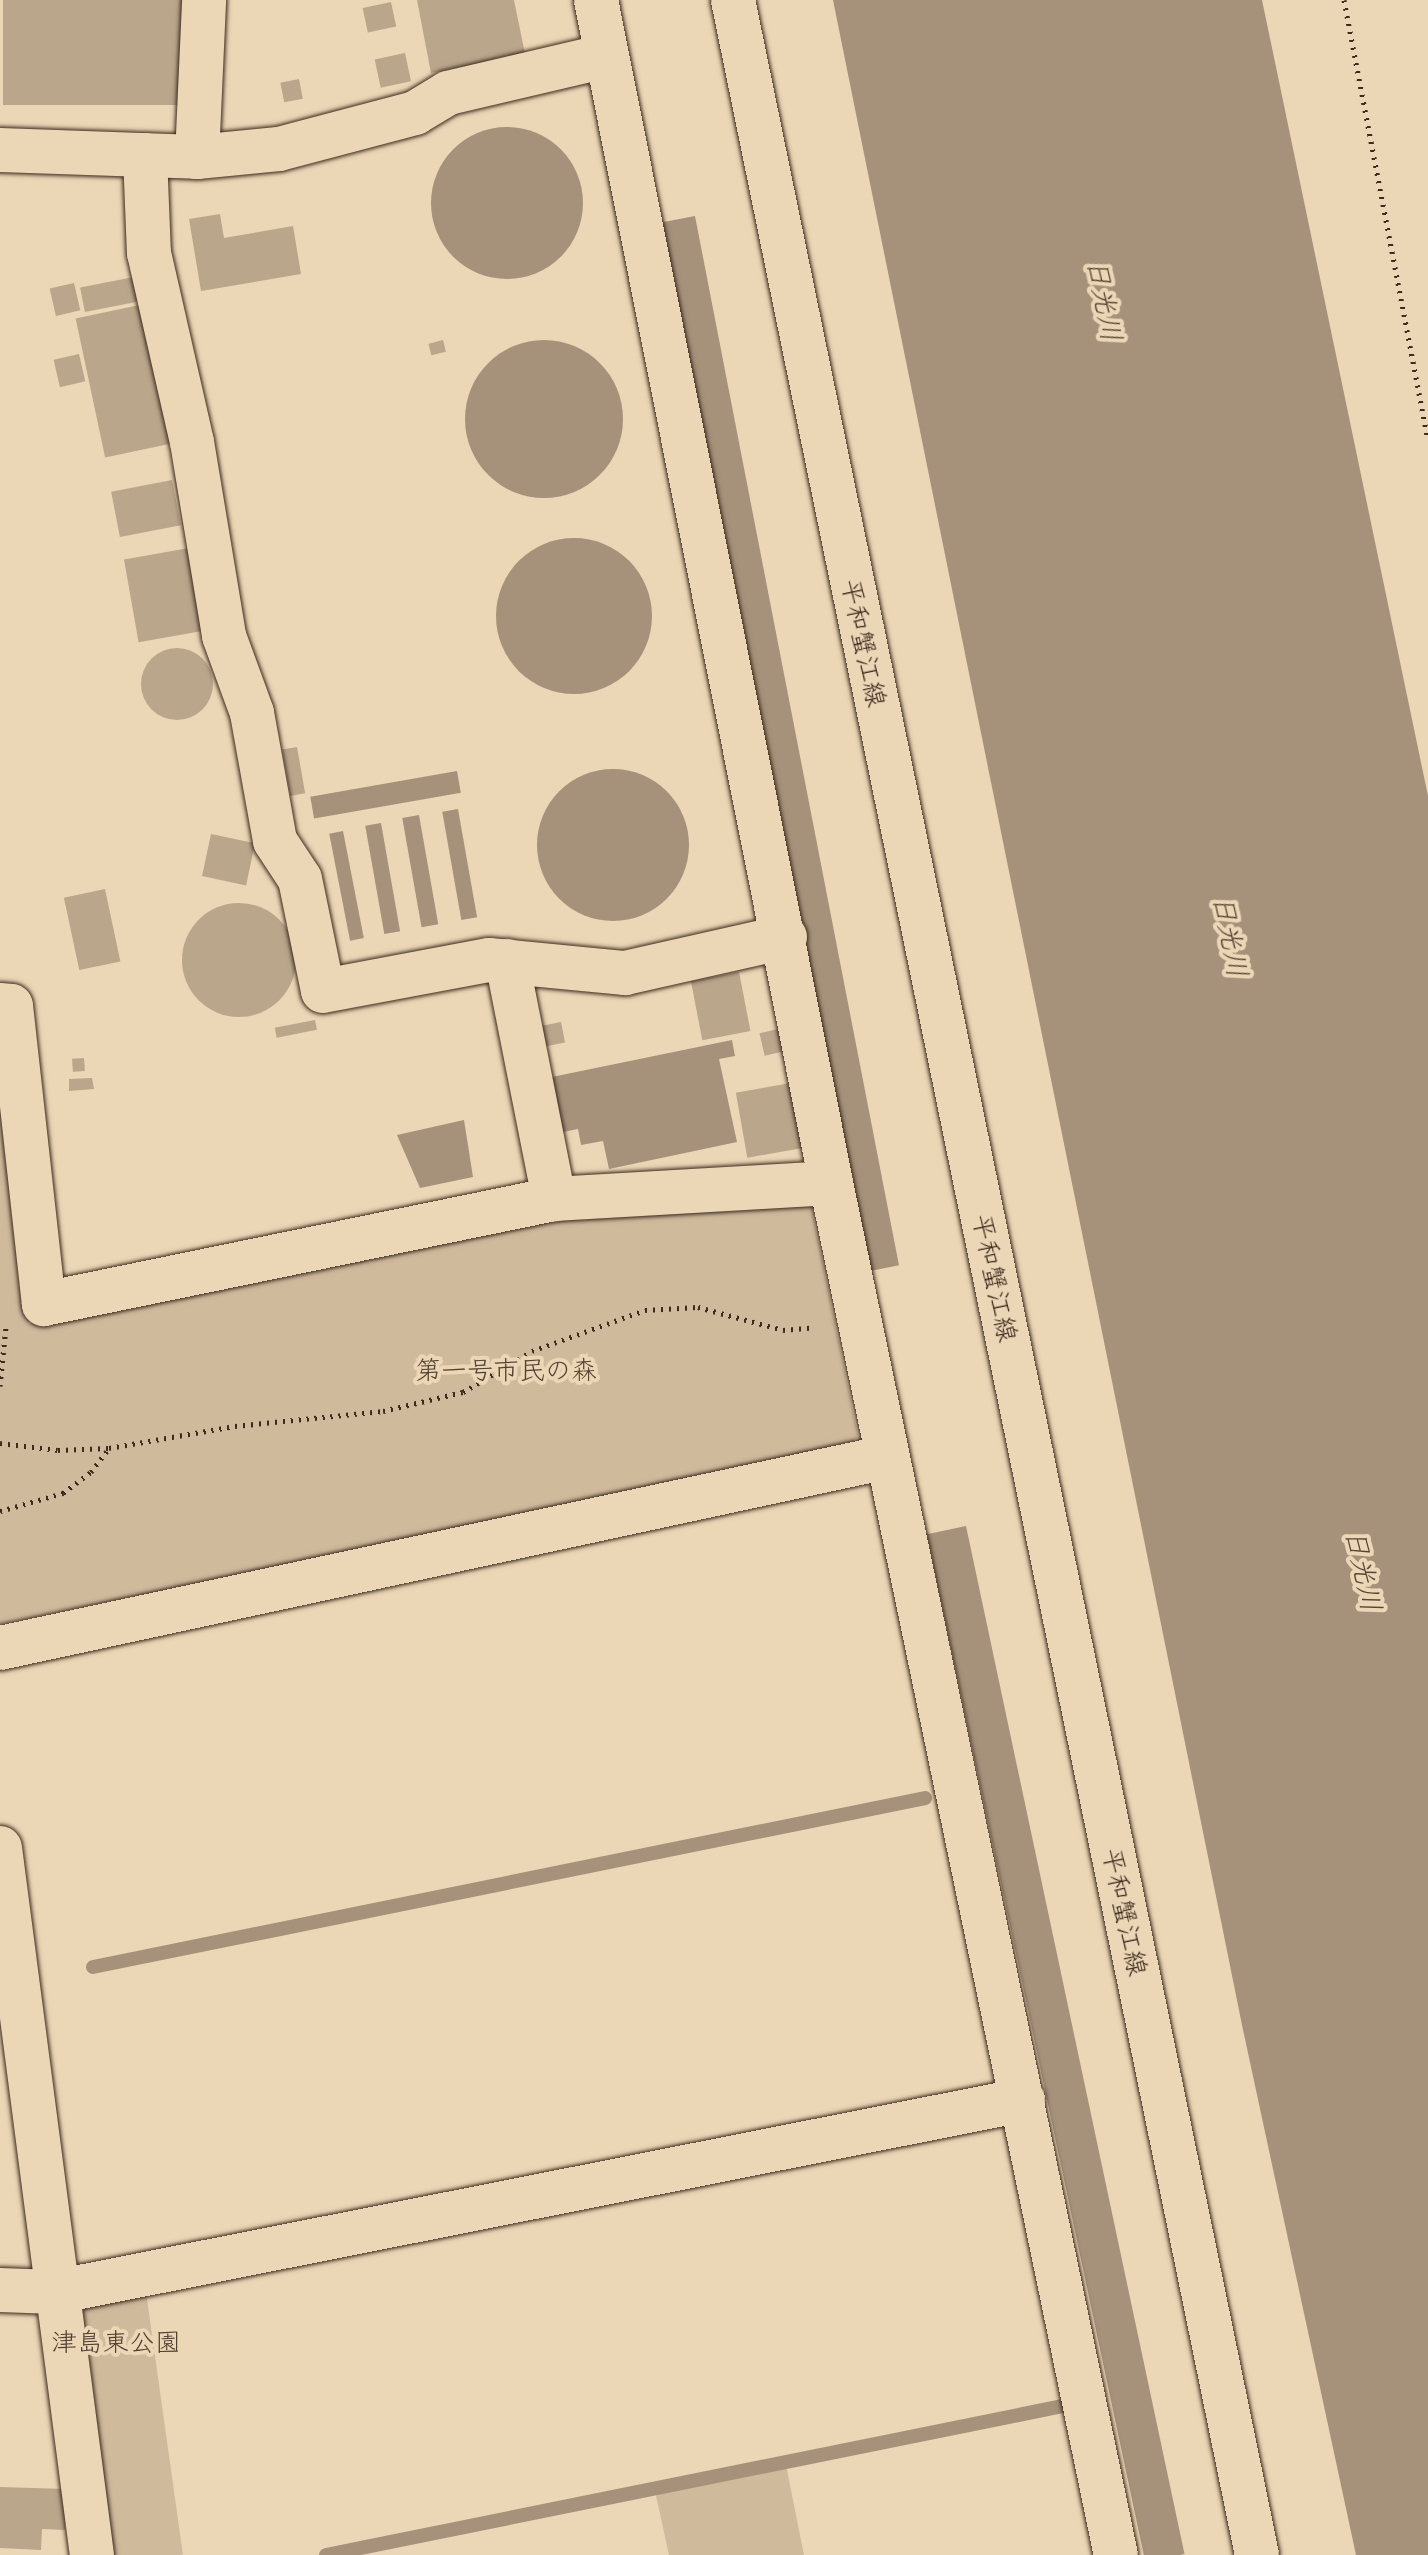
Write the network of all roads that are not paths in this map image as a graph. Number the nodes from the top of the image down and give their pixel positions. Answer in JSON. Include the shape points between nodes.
{"nodes":[{"id":1,"x":204,"y":0,"type":"edge"},
{"id":2,"x":596,"y":0,"type":"edge"},
{"id":3,"x":733,"y":0,"type":"edge"},
{"id":4,"x":606,"y":56,"type":"junction"},
{"id":5,"x":0,"y":150,"type":"edge"},
{"id":6,"x":145,"y":155,"type":"junction"},
{"id":7,"x":197,"y":157,"type":"junction"},
{"id":8,"x":785,"y":937,"type":"junction"},
{"id":9,"x":507,"y":961,"type":"junction"},
{"id":10,"x":0,"y":1005,"type":"edge"},
{"id":11,"x":831,"y":1183,"type":"junction"},
{"id":12,"x":554,"y":1199,"type":"junction"},
{"id":13,"x":887,"y":1457,"type":"junction"},
{"id":14,"x":0,"y":1648,"type":"edge"},
{"id":15,"x":0,"y":1848,"type":"edge"},
{"id":16,"x":1023,"y":2100,"type":"junction"},
{"id":17,"x":0,"y":2290,"type":"edge"},
{"id":18,"x":55,"y":2292,"type":"junction"},
{"id":19,"x":92,"y":2555,"type":"edge"},
{"id":20,"x":1116,"y":2555,"type":"edge"},
{"id":21,"x":1257,"y":2555,"type":"edge"}],
"edges":[{"from":1,"to":7,"type":"street"},
{"from":2,"to":4,"type":"street"},
{"from":3,"to":21,"type":"street","name":"平和蟹江線"},
{"from":4,"to":7,"type":"street","via":[[448,93],[415,113],[279,149]]},
{"from":4,"to":8,"type":"street"},
{"from":5,"to":6,"type":"street"},
{"from":6,"to":7,"type":"street"},
{"from":6,"to":9,"type":"street","via":[[149,253],[192,442],[224,636],[252,713],[275,841],[300,879],[323,991]]},
{"from":8,"to":9,"type":"street","via":[[625,973]]},
{"from":8,"to":11,"type":"street"},
{"from":9,"to":12,"type":"street"},
{"from":10,"to":12,"type":"street","via":[[11,1006],[44,1304]]},
{"from":11,"to":12,"type":"street"},
{"from":11,"to":13,"type":"street"},
{"from":13,"to":14,"type":"street"},
{"from":13,"to":16,"type":"street"},
{"from":15,"to":18,"type":"street","via":[[57,2268]]},
{"from":16,"to":18,"type":"street"},
{"from":16,"to":20,"type":"street"},
{"from":17,"to":18,"type":"street"},
{"from":18,"to":19,"type":"street"}]}
